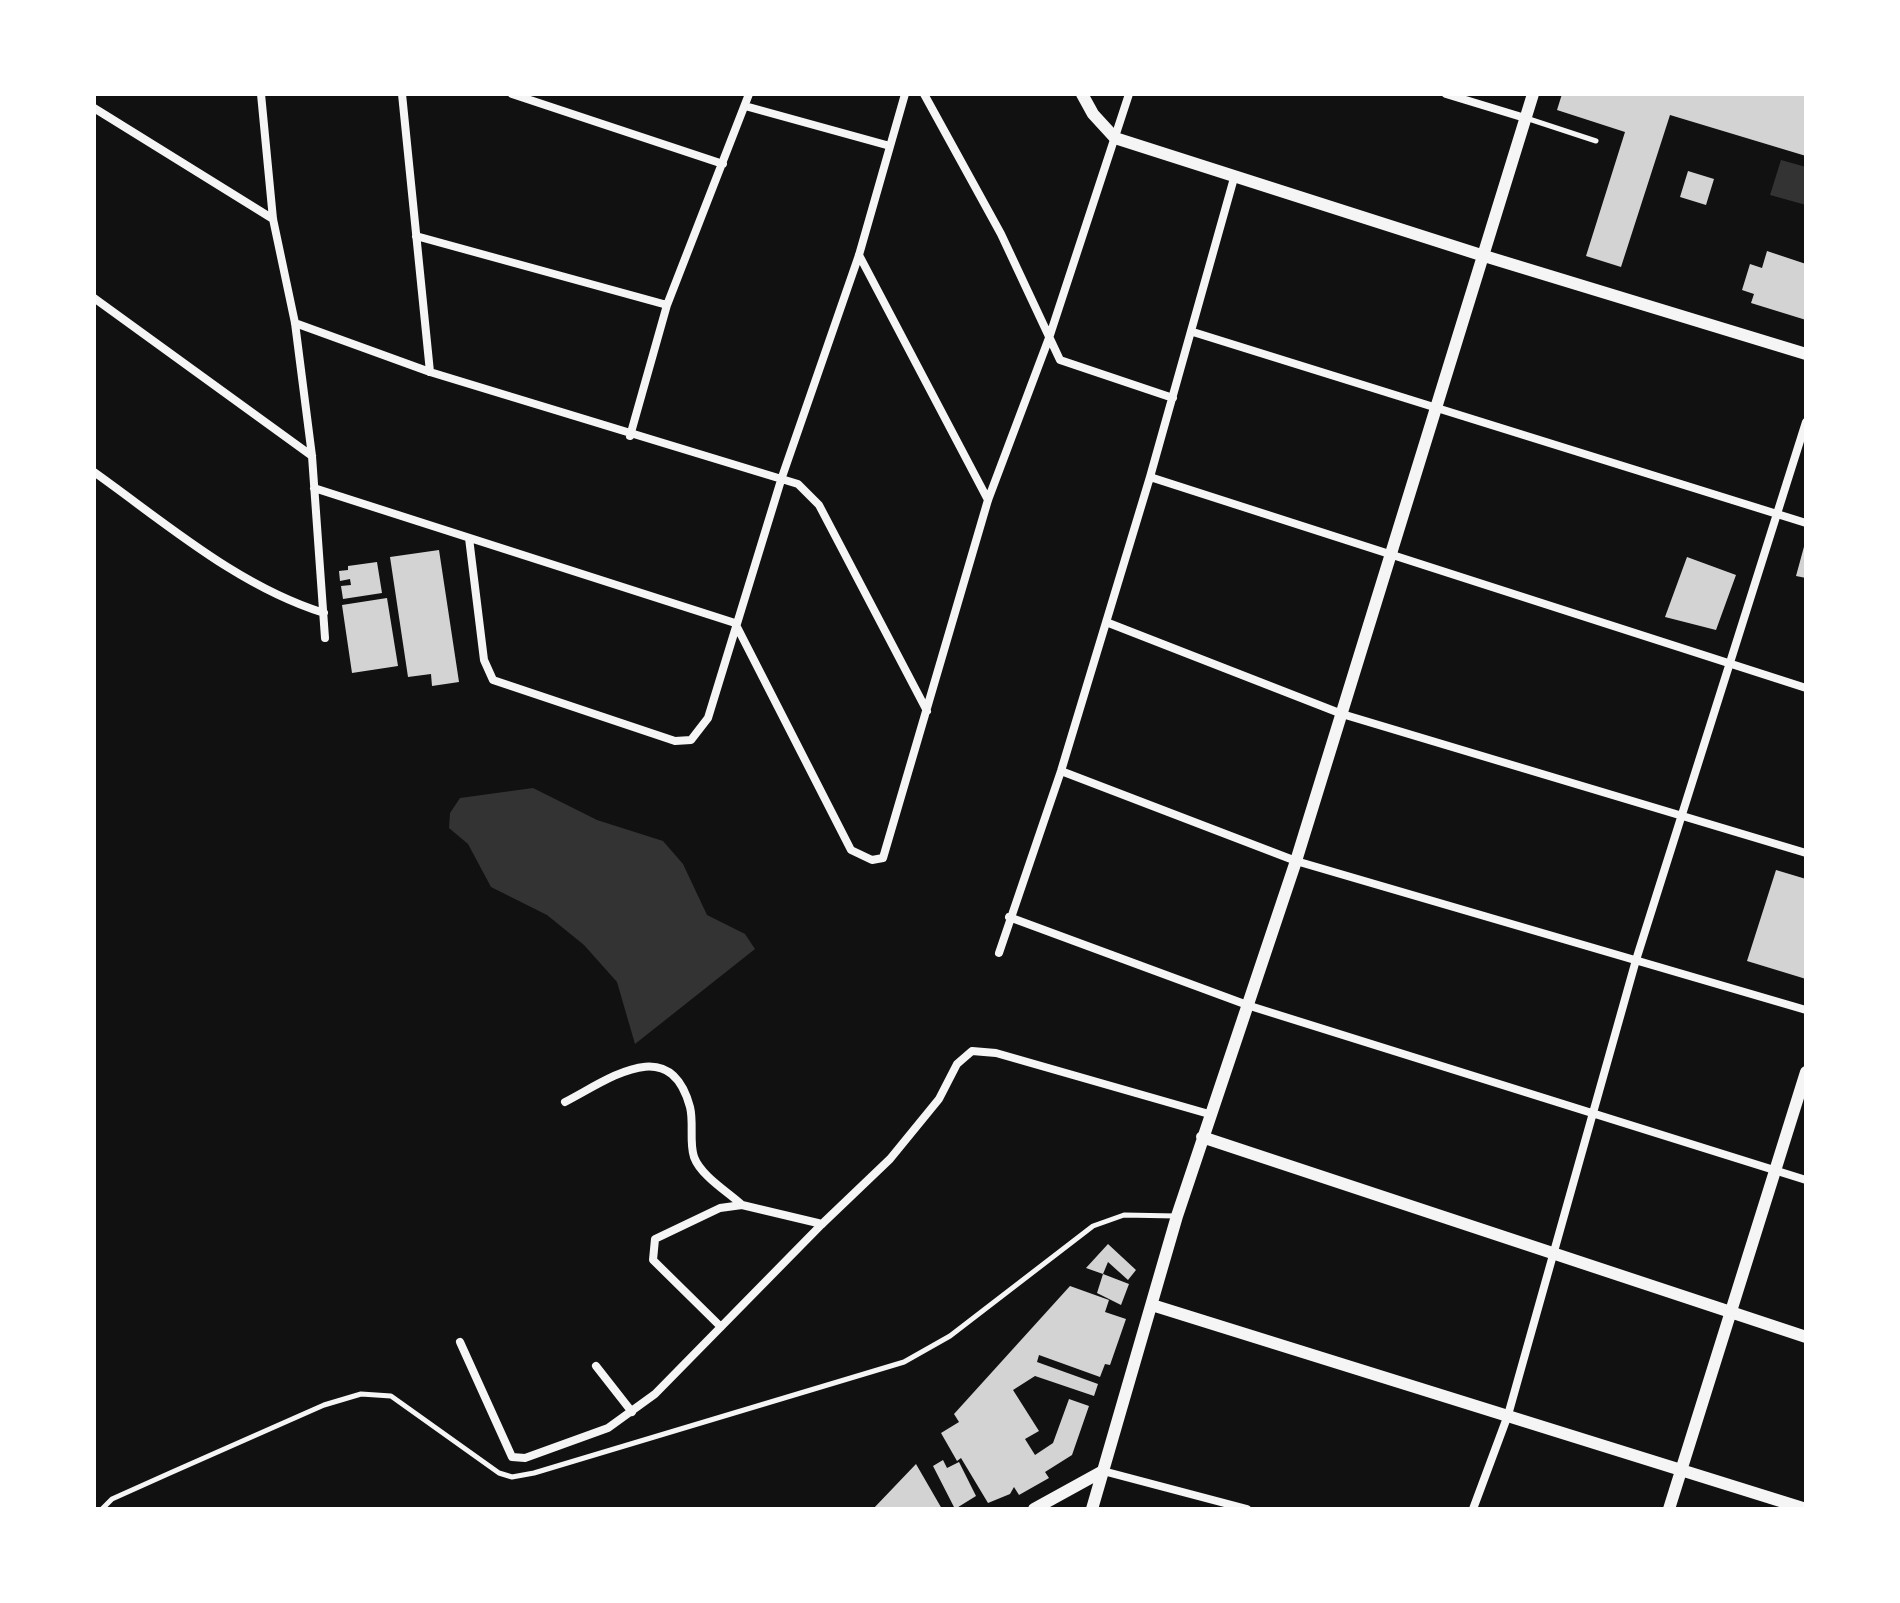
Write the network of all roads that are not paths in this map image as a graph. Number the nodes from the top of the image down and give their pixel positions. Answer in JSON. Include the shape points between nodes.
{"nodes":[{"id":1,"x":261,"y":94,"type":"edge"},
{"id":2,"x":402,"y":94,"type":"edge"},
{"id":3,"x":512,"y":94,"type":"edge"},
{"id":4,"x":749,"y":94,"type":"edge"},
{"id":5,"x":905,"y":94,"type":"edge"},
{"id":6,"x":924,"y":94,"type":"edge"},
{"id":7,"x":1082,"y":94,"type":"edge"},
{"id":8,"x":1129,"y":94,"type":"edge"},
{"id":9,"x":1446,"y":94,"type":"edge"},
{"id":10,"x":1533,"y":94,"type":"edge"},
{"id":11,"x":532,"y":97,"type":"edge"},
{"id":12,"x":745,"y":106,"type":"junction"},
{"id":13,"x":94,"y":108,"type":"edge"},
{"id":14,"x":1525,"y":118,"type":"junction"},
{"id":15,"x":1115,"y":138,"type":"junction"},
{"id":16,"x":1596,"y":141,"type":"dead end"},
{"id":17,"x":890,"y":146,"type":"junction"},
{"id":18,"x":723,"y":164,"type":"junction"},
{"id":19,"x":1234,"y":178,"type":"junction"},
{"id":20,"x":273,"y":219,"type":"junction"},
{"id":21,"x":416,"y":236,"type":"junction"},
{"id":22,"x":859,"y":255,"type":"junction"},
{"id":23,"x":1481,"y":255,"type":"junction"},
{"id":24,"x":94,"y":298,"type":"edge"},
{"id":25,"x":667,"y":305,"type":"junction"},
{"id":26,"x":295,"y":323,"type":"junction"},
{"id":27,"x":1193,"y":332,"type":"junction"},
{"id":28,"x":1049,"y":338,"type":"junction"},
{"id":29,"x":1806,"y":354,"type":"edge"},
{"id":30,"x":430,"y":372,"type":"junction"},
{"id":31,"x":1173,"y":398,"type":"junction"},
{"id":32,"x":1436,"y":409,"type":"junction"},
{"id":33,"x":1806,"y":422,"type":"edge"},
{"id":34,"x":630,"y":436,"type":"junction"},
{"id":35,"x":312,"y":456,"type":"junction"},
{"id":36,"x":94,"y":472,"type":"edge"},
{"id":37,"x":782,"y":477,"type":"junction"},
{"id":38,"x":1150,"y":477,"type":"junction"},
{"id":39,"x":314,"y":488,"type":"junction"},
{"id":40,"x":988,"y":500,"type":"junction"},
{"id":41,"x":1777,"y":514,"type":"junction"},
{"id":42,"x":1806,"y":523,"type":"edge"},
{"id":43,"x":469,"y":538,"type":"junction"},
{"id":44,"x":1389,"y":554,"type":"junction"},
{"id":45,"x":324,"y":613,"type":"junction"},
{"id":46,"x":1106,"y":622,"type":"junction"},
{"id":47,"x":735,"y":623,"type":"junction"},
{"id":48,"x":325,"y":638,"type":"dead end"},
{"id":49,"x":1729,"y":664,"type":"junction"},
{"id":50,"x":1806,"y":688,"type":"edge"},
{"id":51,"x":927,"y":712,"type":"junction"},
{"id":52,"x":1342,"y":714,"type":"junction"},
{"id":53,"x":1061,"y":771,"type":"junction"},
{"id":54,"x":1681,"y":814,"type":"junction"},
{"id":55,"x":1806,"y":853,"type":"edge"},
{"id":56,"x":1296,"y":861,"type":"junction"},
{"id":57,"x":1009,"y":917,"type":"junction"},
{"id":58,"x":999,"y":953,"type":"dead end"},
{"id":59,"x":1636,"y":960,"type":"junction"},
{"id":60,"x":1250,"y":1006,"type":"junction"},
{"id":61,"x":1806,"y":1010,"type":"edge"},
{"id":62,"x":1806,"y":1072,"type":"edge"},
{"id":63,"x":565,"y":1102,"type":"dead end"},
{"id":64,"x":1209,"y":1114,"type":"junction"},
{"id":65,"x":1591,"y":1114,"type":"junction"},
{"id":66,"x":1202,"y":1137,"type":"junction"},
{"id":67,"x":1776,"y":1171,"type":"junction"},
{"id":68,"x":1806,"y":1180,"type":"edge"},
{"id":69,"x":742,"y":1205,"type":"junction"},
{"id":70,"x":1177,"y":1216,"type":"junction"},
{"id":71,"x":822,"y":1224,"type":"junction"},
{"id":72,"x":1551,"y":1252,"type":"junction"},
{"id":73,"x":1152,"y":1305,"type":"junction"},
{"id":74,"x":1732,"y":1313,"type":"junction"},
{"id":75,"x":721,"y":1327,"type":"junction"},
{"id":76,"x":1806,"y":1337,"type":"edge"},
{"id":77,"x":460,"y":1342,"type":"dead end"},
{"id":78,"x":596,"y":1366,"type":"dead end"},
{"id":79,"x":632,"y":1412,"type":"junction"},
{"id":80,"x":1508,"y":1415,"type":"junction"},
{"id":81,"x":1681,"y":1469,"type":"junction"},
{"id":82,"x":1103,"y":1471,"type":"junction"},
{"id":83,"x":102,"y":1509,"type":"edge"},
{"id":84,"x":1034,"y":1509,"type":"edge"},
{"id":85,"x":1092,"y":1509,"type":"edge"},
{"id":86,"x":1247,"y":1509,"type":"edge"},
{"id":87,"x":1473,"y":1509,"type":"edge"},
{"id":88,"x":1669,"y":1509,"type":"edge"},
{"id":89,"x":1806,"y":1509,"type":"edge"}],
"edges":[{"from":1,"to":20,"type":"street"},
{"from":2,"to":21,"type":"street"},
{"from":3,"to":11,"type":"street"},
{"from":4,"to":12,"type":"street"},
{"from":5,"to":17,"type":"street"},
{"from":6,"to":28,"type":"street","via":[[1001,234]]},
{"from":7,"to":15,"type":"street"},
{"from":8,"to":15,"type":"street"},
{"from":9,"to":14,"type":"street"},
{"from":10,"to":14,"type":"street"},
{"from":11,"to":18,"type":"street"},
{"from":12,"to":17,"type":"street"},
{"from":12,"to":18,"type":"street"},
{"from":13,"to":20,"type":"street"},
{"from":14,"to":16,"type":"lane"},
{"from":14,"to":23,"type":"street"},
{"from":15,"to":19,"type":"street"},
{"from":15,"to":28,"type":"street"},
{"from":17,"to":22,"type":"street"},
{"from":18,"to":25,"type":"street"},
{"from":19,"to":23,"type":"street"},
{"from":19,"to":27,"type":"street"},
{"from":20,"to":26,"type":"street"},
{"from":21,"to":25,"type":"street"},
{"from":21,"to":30,"type":"street"},
{"from":22,"to":37,"type":"street"},
{"from":22,"to":40,"type":"street"},
{"from":23,"to":29,"type":"street"},
{"from":23,"to":32,"type":"street"},
{"from":24,"to":35,"type":"street"},
{"from":25,"to":34,"type":"street"},
{"from":26,"to":30,"type":"street"},
{"from":26,"to":35,"type":"street"},
{"from":27,"to":31,"type":"street"},
{"from":27,"to":32,"type":"street"},
{"from":28,"to":31,"type":"street","via":[[1060,360],[1071,366]]},
{"from":28,"to":40,"type":"street"},
{"from":30,"to":34,"type":"street"},
{"from":31,"to":38,"type":"street"},
{"from":32,"to":41,"type":"street"},
{"from":32,"to":44,"type":"street"},
{"from":33,"to":41,"type":"street"},
{"from":34,"to":37,"type":"street"},
{"from":35,"to":39,"type":"street"},
{"from":36,"to":45,"type":"street","via":[[243,577],[293,604]]},
{"from":37,"to":47,"type":"street"},
{"from":37,"to":51,"type":"street","via":[[808,491],[819,505]]},
{"from":38,"to":44,"type":"street"},
{"from":38,"to":46,"type":"street"},
{"from":39,"to":43,"type":"street"},
{"from":39,"to":45,"type":"street"},
{"from":40,"to":51,"type":"street"},
{"from":41,"to":42,"type":"street"},
{"from":41,"to":49,"type":"street"},
{"from":43,"to":47,"type":"street"},
{"from":43,"to":47,"type":"street","via":[[484,660],[493,680],[675,741],[691,740],[708,718]]},
{"from":44,"to":49,"type":"street"},
{"from":44,"to":52,"type":"street"},
{"from":45,"to":48,"type":"street"},
{"from":46,"to":52,"type":"street"},
{"from":46,"to":53,"type":"street"},
{"from":47,"to":51,"type":"street","via":[[851,850],[872,860],[883,858]]},
{"from":49,"to":50,"type":"street"},
{"from":49,"to":54,"type":"street"},
{"from":52,"to":54,"type":"street"},
{"from":52,"to":56,"type":"street"},
{"from":53,"to":56,"type":"street"},
{"from":53,"to":57,"type":"street"},
{"from":54,"to":55,"type":"street"},
{"from":54,"to":59,"type":"street"},
{"from":56,"to":59,"type":"street"},
{"from":56,"to":60,"type":"street"},
{"from":57,"to":58,"type":"street"},
{"from":57,"to":60,"type":"street"},
{"from":59,"to":61,"type":"street"},
{"from":59,"to":65,"type":"street"},
{"from":60,"to":64,"type":"street"},
{"from":60,"to":65,"type":"street"},
{"from":62,"to":67,"type":"street"},
{"from":63,"to":69,"type":"street","via":[[640,1065],[664,1068],[690,1109],[694,1156]]},
{"from":64,"to":66,"type":"street"},
{"from":64,"to":71,"type":"street","via":[[996,1053],[972,1051],[957,1064],[939,1099],[890,1159]]},
{"from":65,"to":67,"type":"street"},
{"from":65,"to":72,"type":"street"},
{"from":66,"to":70,"type":"street"},
{"from":66,"to":72,"type":"street"},
{"from":67,"to":68,"type":"street"},
{"from":67,"to":74,"type":"street"},
{"from":69,"to":71,"type":"street"},
{"from":69,"to":75,"type":"street","via":[[720,1208],[655,1239],[652,1253],[658,1266]]},
{"from":70,"to":73,"type":"street"},
{"from":70,"to":83,"type":"lane","via":[[1124,1215],[1093,1226],[950,1336],[904,1362],[534,1473],[499,1473],[391,1396],[361,1394],[170,1473],[112,1499]]},
{"from":71,"to":75,"type":"street"},
{"from":72,"to":74,"type":"street"},
{"from":72,"to":80,"type":"street"},
{"from":73,"to":80,"type":"street"},
{"from":73,"to":82,"type":"street"},
{"from":74,"to":76,"type":"street"},
{"from":74,"to":81,"type":"street"},
{"from":75,"to":79,"type":"street"},
{"from":77,"to":79,"type":"street","via":[[512,1457],[525,1458],[595,1433]]},
{"from":78,"to":79,"type":"street"},
{"from":80,"to":81,"type":"street"},
{"from":80,"to":87,"type":"street"},
{"from":81,"to":88,"type":"street"},
{"from":81,"to":89,"type":"street"},
{"from":82,"to":84,"type":"street"},
{"from":82,"to":85,"type":"street"},
{"from":82,"to":86,"type":"street"}]}
